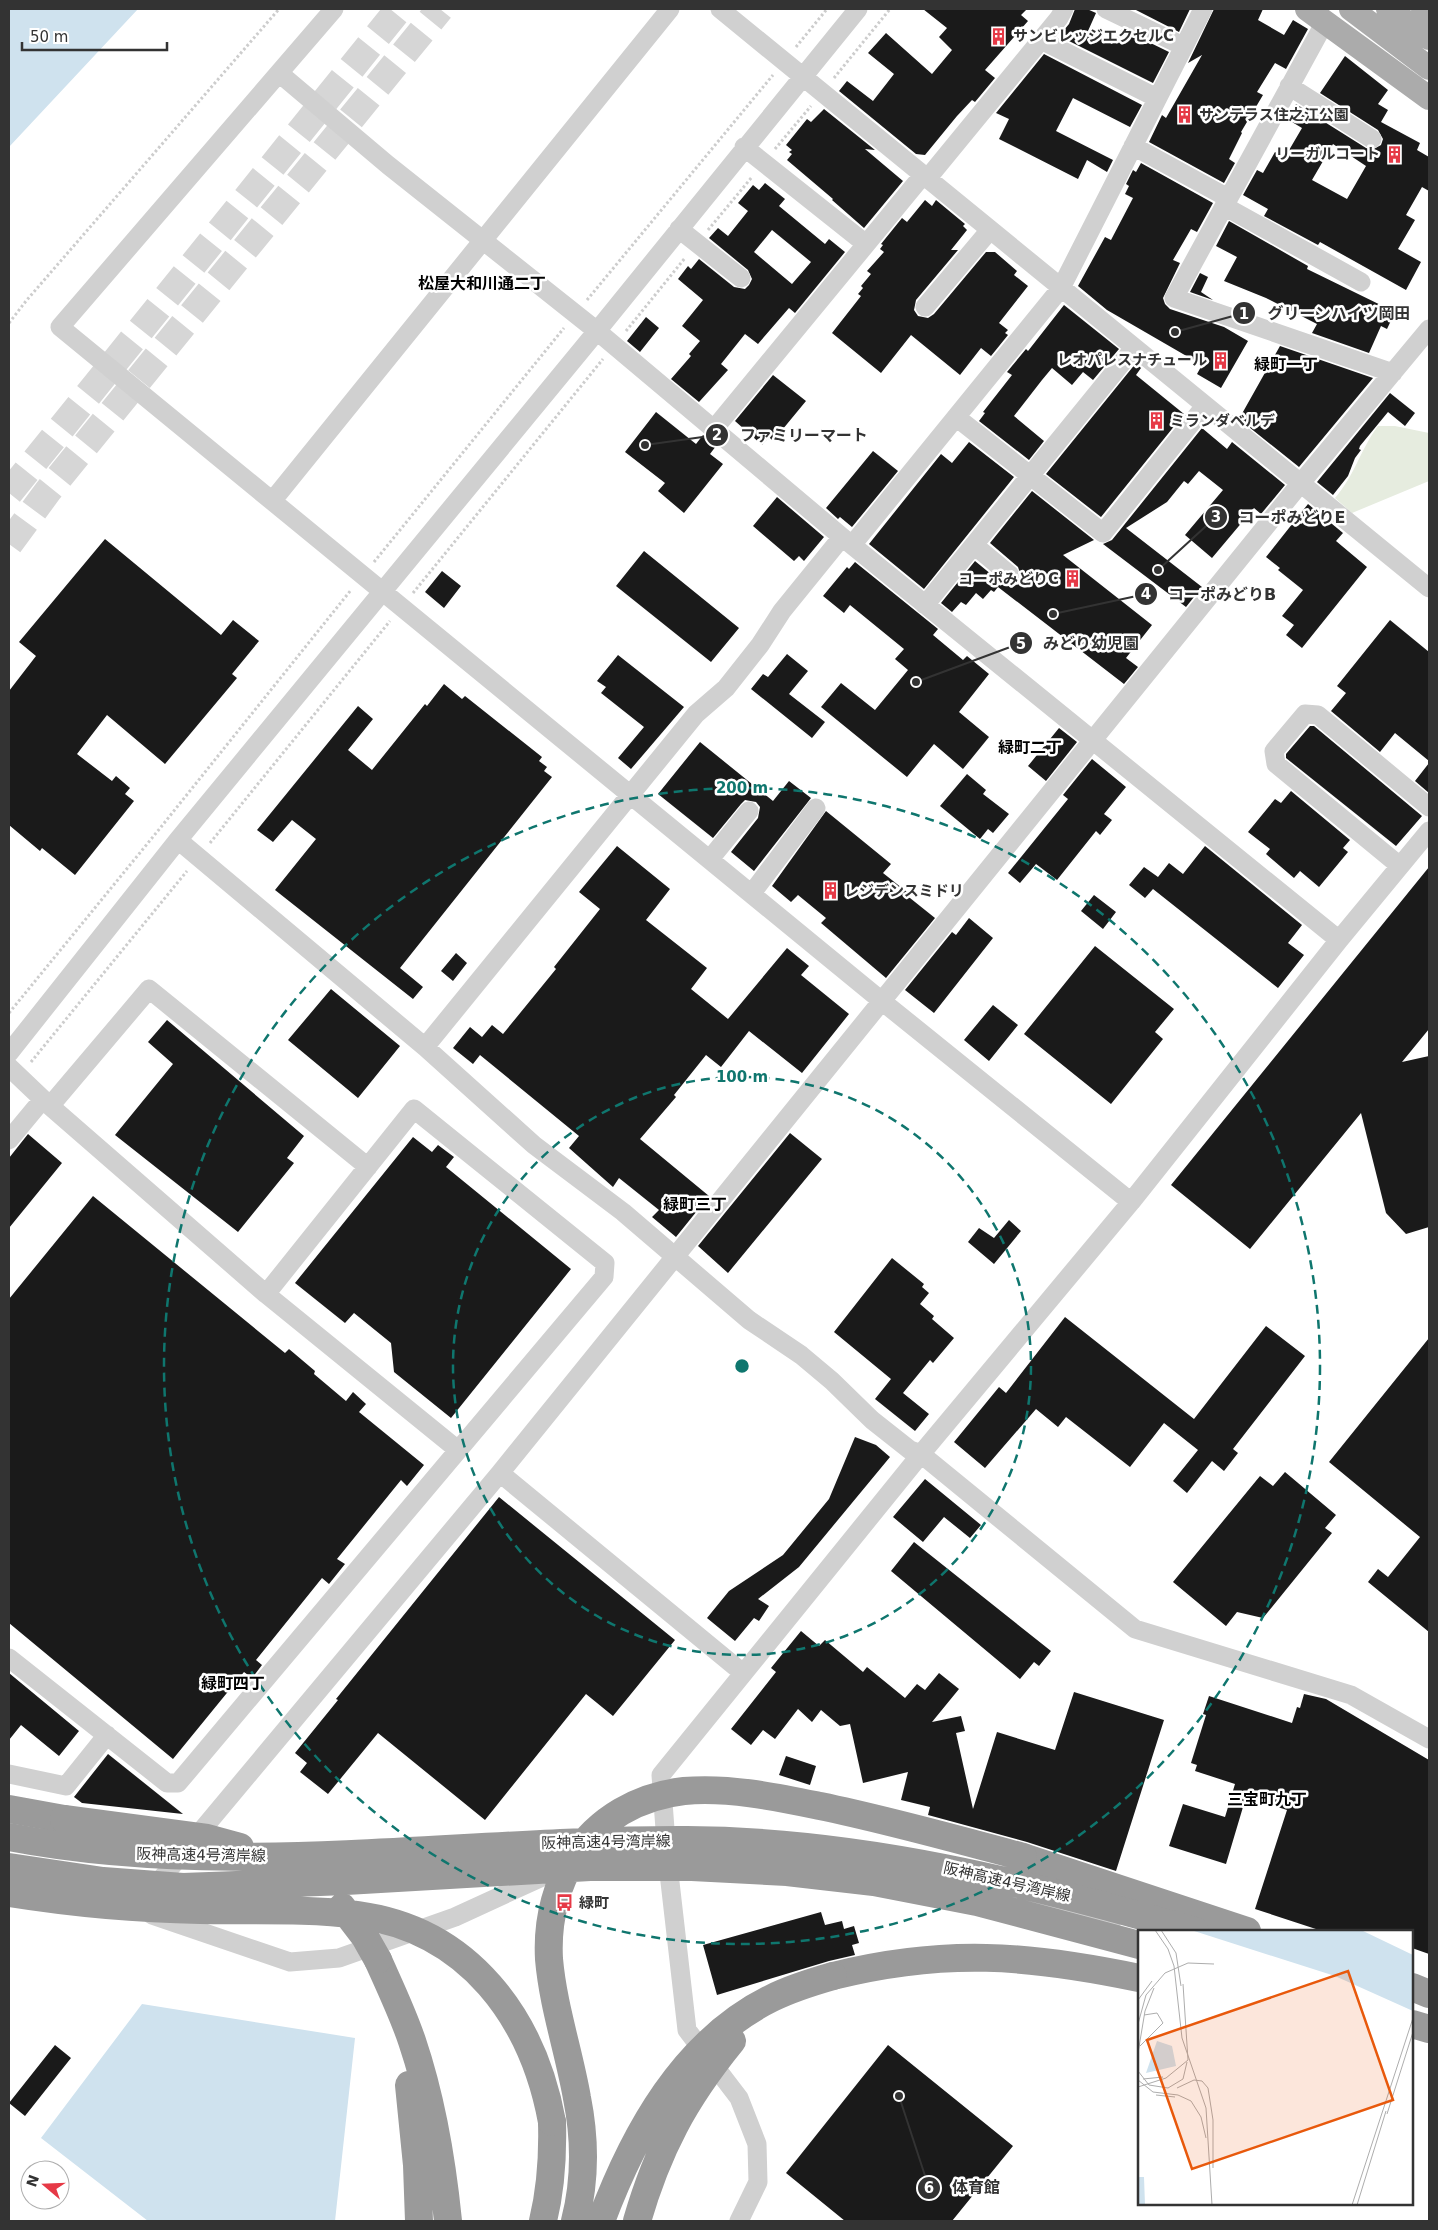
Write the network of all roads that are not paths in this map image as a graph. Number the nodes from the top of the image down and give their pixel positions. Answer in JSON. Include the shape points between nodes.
{"nodes":[{"id":1,"x":334,"y":9,"type":"edge"},
{"id":2,"x":670,"y":9,"type":"edge"},
{"id":3,"x":720,"y":9,"type":"edge"},
{"id":4,"x":858,"y":9,"type":"edge"},
{"id":5,"x":1064,"y":9,"type":"edge"},
{"id":6,"x":1106,"y":9,"type":"edge"},
{"id":7,"x":1203,"y":9,"type":"edge"},
{"id":8,"x":1351,"y":9,"type":"edge"},
{"id":9,"x":1388,"y":9,"type":"edge"},
{"id":10,"x":1423,"y":9,"type":"edge"},
{"id":11,"x":1429,"y":14,"type":"edge"},
{"id":12,"x":1316,"y":16,"type":"edge"},
{"id":13,"x":1429,"y":38,"type":"edge"},
{"id":14,"x":1041,"y":40,"type":"junction"},
{"id":15,"x":1183,"y":46,"type":"junction"},
{"id":16,"x":1429,"y":68,"type":"edge"},
{"id":17,"x":279,"y":73,"type":"junction"},
{"id":18,"x":802,"y":76,"type":"junction"},
{"id":19,"x":1289,"y":86,"type":"junction"},
{"id":20,"x":1157,"y":98,"type":"junction"},
{"id":21,"x":1429,"y":98,"type":"edge"},
{"id":22,"x":1372,"y":139,"type":"dead end"},
{"id":23,"x":1133,"y":146,"type":"junction"},
{"id":24,"x":744,"y":147,"type":"junction"},
{"id":25,"x":925,"y":177,"type":"junction"},
{"id":26,"x":1226,"y":202,"type":"junction"},
{"id":27,"x":678,"y":229,"type":"junction"},
{"id":28,"x":990,"y":230,"type":"junction"},
{"id":29,"x":483,"y":240,"type":"junction"},
{"id":30,"x":866,"y":244,"type":"junction"},
{"id":31,"x":740,"y":278,"type":"dead end"},
{"id":32,"x":1361,"y":282,"type":"dead end"},
{"id":33,"x":1060,"y":288,"type":"junction"},
{"id":34,"x":925,"y":307,"type":"dead end"},
{"id":35,"x":1429,"y":329,"type":"edge"},
{"id":36,"x":597,"y":332,"type":"junction"},
{"id":37,"x":1134,"y":348,"type":"junction"},
{"id":38,"x":1393,"y":373,"type":"junction"},
{"id":39,"x":1205,"y":406,"type":"junction"},
{"id":40,"x":956,"y":417,"type":"junction"},
{"id":41,"x":714,"y":430,"type":"junction"},
{"id":42,"x":1030,"y":476,"type":"junction"},
{"id":43,"x":1300,"y":484,"type":"junction"},
{"id":44,"x":273,"y":500,"type":"junction"},
{"id":45,"x":847,"y":541,"type":"junction"},
{"id":46,"x":974,"y":545,"type":"junction"},
{"id":47,"x":1010,"y":574,"type":"dead end"},
{"id":48,"x":1429,"y":588,"type":"edge"},
{"id":49,"x":384,"y":591,"type":"junction"},
{"id":50,"x":925,"y":604,"type":"junction"},
{"id":51,"x":1092,"y":742,"type":"junction"},
{"id":52,"x":631,"y":794,"type":"junction"},
{"id":53,"x":1429,"y":807,"type":"edge"},
{"id":54,"x":816,"y":808,"type":"dead end"},
{"id":55,"x":749,"y":811,"type":"dead end"},
{"id":56,"x":1429,"y":831,"type":"edge"},
{"id":57,"x":178,"y":840,"type":"junction"},
{"id":58,"x":710,"y":859,"type":"junction"},
{"id":59,"x":1400,"y":866,"type":"junction"},
{"id":60,"x":752,"y":893,"type":"junction"},
{"id":61,"x":1339,"y":940,"type":"junction"},
{"id":62,"x":883,"y":1002,"type":"junction"},
{"id":63,"x":425,"y":1047,"type":"junction"},
{"id":64,"x":9,"y":1053,"type":"edge"},
{"id":65,"x":14,"y":1072,"type":"edge"},
{"id":66,"x":47,"y":1103,"type":"junction"},
{"id":67,"x":9,"y":1140,"type":"edge"},
{"id":68,"x":368,"y":1166,"type":"junction"},
{"id":69,"x":1131,"y":1202,"type":"junction"},
{"id":70,"x":674,"y":1257,"type":"junction"},
{"id":71,"x":266,"y":1294,"type":"junction"},
{"id":72,"x":458,"y":1450,"type":"junction"},
{"id":73,"x":921,"y":1454,"type":"junction"},
{"id":74,"x":500,"y":1473,"type":"junction"},
{"id":75,"x":9,"y":1658,"type":"edge"},
{"id":76,"x":743,"y":1674,"type":"junction"},
{"id":77,"x":107,"y":1735,"type":"junction"},
{"id":78,"x":1429,"y":1739,"type":"edge"},
{"id":79,"x":9,"y":1774,"type":"edge"},
{"id":80,"x":9,"y":1810,"type":"edge"},
{"id":81,"x":9,"y":1837,"type":"edge"},
{"id":82,"x":667,"y":1856,"type":"junction"},
{"id":83,"x":9,"y":1866,"type":"edge"},
{"id":84,"x":9,"y":1893,"type":"edge"},
{"id":85,"x":136,"y":1909,"type":"junction"},
{"id":86,"x":1191,"y":1930,"type":"edge"},
{"id":87,"x":1244,"y":1930,"type":"edge"},
{"id":88,"x":1138,"y":1932,"type":"edge"},
{"id":89,"x":1138,"y":1945,"type":"edge"},
{"id":90,"x":378,"y":1960,"type":"junction"},
{"id":91,"x":833,"y":1976,"type":"junction"},
{"id":92,"x":1138,"y":1978,"type":"edge"},
{"id":93,"x":1413,"y":1987,"type":"edge"},
{"id":94,"x":1429,"y":1994,"type":"edge"},
{"id":95,"x":1413,"y":1995,"type":"edge"},
{"id":96,"x":1429,"y":2000,"type":"edge"},
{"id":97,"x":1413,"y":2011,"type":"edge"},
{"id":98,"x":1429,"y":2016,"type":"edge"},
{"id":99,"x":1413,"y":2024,"type":"edge"},
{"id":100,"x":1429,"y":2029,"type":"edge"},
{"id":101,"x":1413,"y":2038,"type":"edge"},
{"id":102,"x":1429,"y":2041,"type":"edge"},
{"id":103,"x":418,"y":2221,"type":"edge"},
{"id":104,"x":448,"y":2221,"type":"edge"},
{"id":105,"x":544,"y":2221,"type":"edge"},
{"id":106,"x":575,"y":2221,"type":"edge"},
{"id":107,"x":601,"y":2221,"type":"edge"},
{"id":108,"x":637,"y":2221,"type":"edge"},
{"id":109,"x":739,"y":2221,"type":"edge"}],
"edges":[{"from":1,"to":17,"type":"street"},
{"from":2,"to":29,"type":"street"},
{"from":3,"to":18,"type":"street"},
{"from":4,"to":18,"type":"street"},
{"from":5,"to":14,"type":"street"},
{"from":6,"to":15,"type":"street"},
{"from":7,"to":15,"type":"street"},
{"from":8,"to":16,"type":"main road"},
{"from":9,"to":13,"type":"main road"},
{"from":10,"to":11,"type":"main road"},
{"from":12,"to":19,"type":"street"},
{"from":12,"to":21,"type":"main road"},
{"from":14,"to":20,"type":"street"},
{"from":14,"to":25,"type":"street"},
{"from":15,"to":20,"type":"street"},
{"from":17,"to":29,"type":"street"},
{"from":17,"to":44,"type":"street","via":[[60,327]]},
{"from":18,"to":24,"type":"street"},
{"from":18,"to":25,"type":"street"},
{"from":19,"to":22,"type":"street"},
{"from":19,"to":26,"type":"street"},
{"from":20,"to":23,"type":"street"},
{"from":23,"to":26,"type":"street"},
{"from":23,"to":33,"type":"street"},
{"from":24,"to":27,"type":"street"},
{"from":24,"to":30,"type":"street"},
{"from":25,"to":28,"type":"street"},
{"from":25,"to":30,"type":"street"},
{"from":26,"to":32,"type":"street"},
{"from":26,"to":38,"type":"street","via":[[1174,298]]},
{"from":27,"to":31,"type":"street"},
{"from":27,"to":36,"type":"street"},
{"from":28,"to":33,"type":"street"},
{"from":28,"to":34,"type":"street"},
{"from":29,"to":36,"type":"street"},
{"from":29,"to":44,"type":"street"},
{"from":30,"to":41,"type":"street"},
{"from":33,"to":37,"type":"street"},
{"from":33,"to":40,"type":"street"},
{"from":35,"to":38,"type":"street"},
{"from":36,"to":41,"type":"street"},
{"from":36,"to":49,"type":"street"},
{"from":37,"to":39,"type":"street"},
{"from":37,"to":42,"type":"street"},
{"from":38,"to":43,"type":"street"},
{"from":39,"to":42,"type":"street","via":[[1103,533]]},
{"from":39,"to":43,"type":"street"},
{"from":40,"to":42,"type":"street"},
{"from":40,"to":45,"type":"street"},
{"from":41,"to":45,"type":"street"},
{"from":42,"to":46,"type":"street"},
{"from":43,"to":48,"type":"street"},
{"from":43,"to":51,"type":"street"},
{"from":44,"to":49,"type":"street"},
{"from":45,"to":50,"type":"street"},
{"from":45,"to":52,"type":"street","via":[[782,611],[726,688],[696,714]]},
{"from":46,"to":47,"type":"street"},
{"from":46,"to":50,"type":"street"},
{"from":49,"to":52,"type":"street"},
{"from":49,"to":57,"type":"street"},
{"from":50,"to":51,"type":"street"},
{"from":51,"to":61,"type":"street"},
{"from":51,"to":62,"type":"street"},
{"from":52,"to":58,"type":"street"},
{"from":52,"to":63,"type":"street"},
{"from":53,"to":59,"type":"street","via":[[1318,714],[1305,714],[1274,751],[1276,764]]},
{"from":54,"to":60,"type":"street"},
{"from":55,"to":58,"type":"street"},
{"from":56,"to":59,"type":"street"},
{"from":57,"to":63,"type":"street"},
{"from":57,"to":64,"type":"street"},
{"from":58,"to":60,"type":"street"},
{"from":59,"to":61,"type":"street"},
{"from":60,"to":62,"type":"street"},
{"from":61,"to":69,"type":"street"},
{"from":62,"to":69,"type":"street"},
{"from":62,"to":70,"type":"street"},
{"from":63,"to":70,"type":"street","via":[[534,1145],[623,1212]]},
{"from":65,"to":66,"type":"street"},
{"from":66,"to":67,"type":"street"},
{"from":66,"to":68,"type":"street","via":[[149,989]]},
{"from":66,"to":71,"type":"street"},
{"from":68,"to":71,"type":"street"},
{"from":68,"to":72,"type":"street","via":[[414,1109],[605,1263],[604,1277]]},
{"from":69,"to":73,"type":"street"},
{"from":70,"to":73,"type":"street","via":[[749,1320],[801,1354],[887,1432],[910,1450]]},
{"from":70,"to":74,"type":"street"},
{"from":71,"to":72,"type":"street"},
{"from":72,"to":77,"type":"street","via":[[178,1783],[167,1783]]},
{"from":73,"to":76,"type":"street"},
{"from":73,"to":78,"type":"street","via":[[1135,1629],[1351,1695]]},
{"from":74,"to":76,"type":"street"},
{"from":74,"to":85,"type":"street"},
{"from":75,"to":77,"type":"street"},
{"from":76,"to":82,"type":"street","via":[[661,1775]]},
{"from":77,"to":79,"type":"street","via":[[66,1786]]},
{"from":80,"to":90,"type":"highway","bridge":true,"via":[[207,1838],[265,1855],[296,1870],[336,1900],[365,1937]]},
{"from":81,"to":86,"type":"highway","name":"阪神高速4号湾岸線","bridge":true,"via":[[131,1854],[210,1856],[286,1856],[618,1840],[765,1843],[918,1862],[1065,1894]]},
{"from":82,"to":85,"type":"street","via":[[542,1877],[455,1916],[339,1958],[290,1962]]},
{"from":82,"to":88,"type":"street","via":[[752,1853],[878,1866],[988,1888]]},
{"from":82,"to":109,"type":"street","via":[[687,2030],[739,2098],[757,2144],[758,2182]]},
{"from":83,"to":85,"type":"street"},
{"from":83,"to":89,"type":"highway","name":"阪神高速4号湾岸線","bridge":true,"via":[[103,1881],[182,1887],[590,1867],[692,1867],[787,1872],[874,1882],[977,1902]]},
{"from":84,"to":105,"type":"highway","bridge":true,"via":[[61,1902],[170,1910],[360,1915],[424,1934],[451,1950],[491,1986],[511,2012],[538,2066],[552,2122],[554,2160]]},
{"from":87,"to":106,"type":"highway","bridge":true,"via":[[1023,1858],[811,1804],[714,1790],[683,1792],[636,1805],[603,1824],[579,1849],[554,1900],[550,1926],[549,1959],[554,1996],[578,2100],[582,2173]]},
{"from":90,"to":103,"type":"highway","via":[[397,2020],[408,2077],[417,2165]]},
{"from":90,"to":104,"type":"highway","via":[[412,2041],[426,2089],[444,2177]]},
{"from":91,"to":92,"type":"highway","via":[[910,1960],[990,1957],[1048,1962]]},
{"from":91,"to":107,"type":"highway","bridge":true,"via":[[800,1985],[772,1998],[729,2025],[708,2044],[666,2092],[650,2117],[634,2145]]},
{"from":91,"to":108,"type":"highway","bridge":true,"via":[[802,1988],[763,2012],[736,2036],[718,2058],[672,2128],[652,2171]]},
{"from":93,"to":94,"type":"highway"},
{"from":95,"to":96,"type":"highway"},
{"from":97,"to":98,"type":"street"},
{"from":99,"to":100,"type":"highway"},
{"from":101,"to":102,"type":"highway"}]}
